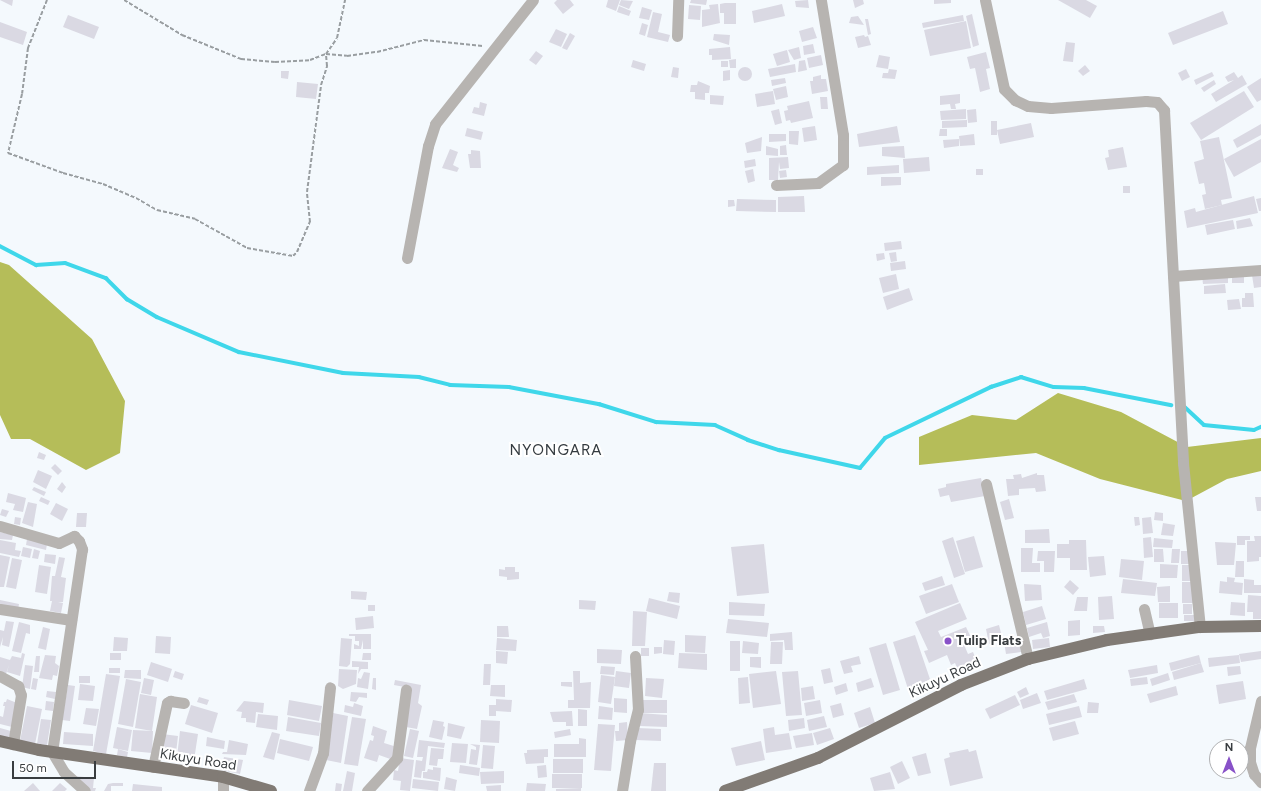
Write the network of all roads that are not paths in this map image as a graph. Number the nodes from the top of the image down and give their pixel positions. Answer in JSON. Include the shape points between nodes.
{"nodes":[{"id":1,"x":533,"y":0,"type":"edge"},
{"id":2,"x":678,"y":0,"type":"edge"},
{"id":3,"x":820,"y":0,"type":"edge"},
{"id":4,"x":985,"y":0,"type":"edge"},
{"id":5,"x":677,"y":36,"type":"dead end"},
{"id":6,"x":776,"y":185,"type":"dead end"},
{"id":7,"x":407,"y":258,"type":"dead end"},
{"id":8,"x":1261,"y":270,"type":"edge"},
{"id":9,"x":1173,"y":276,"type":"junction"},
{"id":10,"x":986,"y":484,"type":"dead end"},
{"id":11,"x":0,"y":526,"type":"edge"},
{"id":12,"x":1144,"y":608,"type":"dead end"},
{"id":13,"x":0,"y":609,"type":"edge"},
{"id":14,"x":71,"y":620,"type":"junction"},
{"id":15,"x":1261,"y":626,"type":"edge"},
{"id":16,"x":1200,"y":627,"type":"junction"},
{"id":17,"x":1150,"y":634,"type":"junction"},
{"id":18,"x":635,"y":656,"type":"dead end"},
{"id":19,"x":1028,"y":659,"type":"junction"},
{"id":20,"x":0,"y":676,"type":"edge"},
{"id":21,"x":330,"y":688,"type":"dead end"},
{"id":22,"x":406,"y":690,"type":"dead end"},
{"id":23,"x":1261,"y":701,"type":"edge"},
{"id":24,"x":184,"y":703,"type":"dead end"},
{"id":25,"x":0,"y":741,"type":"edge"},
{"id":26,"x":12,"y":744,"type":"junction"},
{"id":27,"x":52,"y":752,"type":"junction"},
{"id":28,"x":154,"y":768,"type":"junction"},
{"id":29,"x":223,"y":777,"type":"junction"},
{"id":30,"x":1261,"y":782,"type":"edge"},
{"id":31,"x":85,"y":791,"type":"edge"},
{"id":32,"x":223,"y":791,"type":"edge"},
{"id":33,"x":271,"y":791,"type":"edge"},
{"id":34,"x":309,"y":791,"type":"edge"},
{"id":35,"x":367,"y":791,"type":"edge"},
{"id":36,"x":622,"y":791,"type":"edge"},
{"id":37,"x":725,"y":791,"type":"edge"}],
"edges":[{"from":1,"to":7,"type":"street","via":[[435,124],[428,146]]},
{"from":2,"to":5,"type":"street"},
{"from":3,"to":6,"type":"street","via":[[843,135],[843,165],[818,183]]},
{"from":4,"to":9,"type":"street","via":[[1004,88],[1015,100],[1028,106],[1051,108],[1146,101],[1162,105],[1166,123]]},
{"from":8,"to":9,"type":"street"},
{"from":9,"to":16,"type":"street","via":[[1183,464]]},
{"from":10,"to":19,"type":"street"},
{"from":11,"to":14,"type":"street","via":[[59,543],[74,536],[79,541],[82,549]]},
{"from":12,"to":17,"type":"street"},
{"from":13,"to":14,"type":"street"},
{"from":14,"to":27,"type":"street"},
{"from":15,"to":16,"type":"main road","name":"Kikuyu Road"},
{"from":16,"to":17,"type":"main road","name":"Kikuyu Road"},
{"from":17,"to":19,"type":"main road","name":"Kikuyu Road","via":[[1107,640]]},
{"from":18,"to":36,"type":"street","via":[[638,710]]},
{"from":19,"to":37,"type":"main road","name":"Kikuyu Road","via":[[961,685],[818,758]]},
{"from":20,"to":26,"type":"street","via":[[18,686],[21,694]]},
{"from":21,"to":34,"type":"street","via":[[323,753]]},
{"from":22,"to":35,"type":"street","via":[[397,758]]},
{"from":23,"to":30,"type":"street","via":[[1250,748],[1250,762],[1254,774]]},
{"from":24,"to":28,"type":"street","via":[[167,703]]},
{"from":25,"to":26,"type":"main road","name":"Kikuyu Road"},
{"from":26,"to":27,"type":"main road","name":"Kikuyu Road"},
{"from":27,"to":28,"type":"main road","name":"Kikuyu Road"},
{"from":27,"to":31,"type":"street","via":[[64,772]]},
{"from":28,"to":29,"type":"main road","name":"Kikuyu Road"},
{"from":29,"to":32,"type":"street"},
{"from":29,"to":33,"type":"main road","name":"Kikuyu Road"}]}
